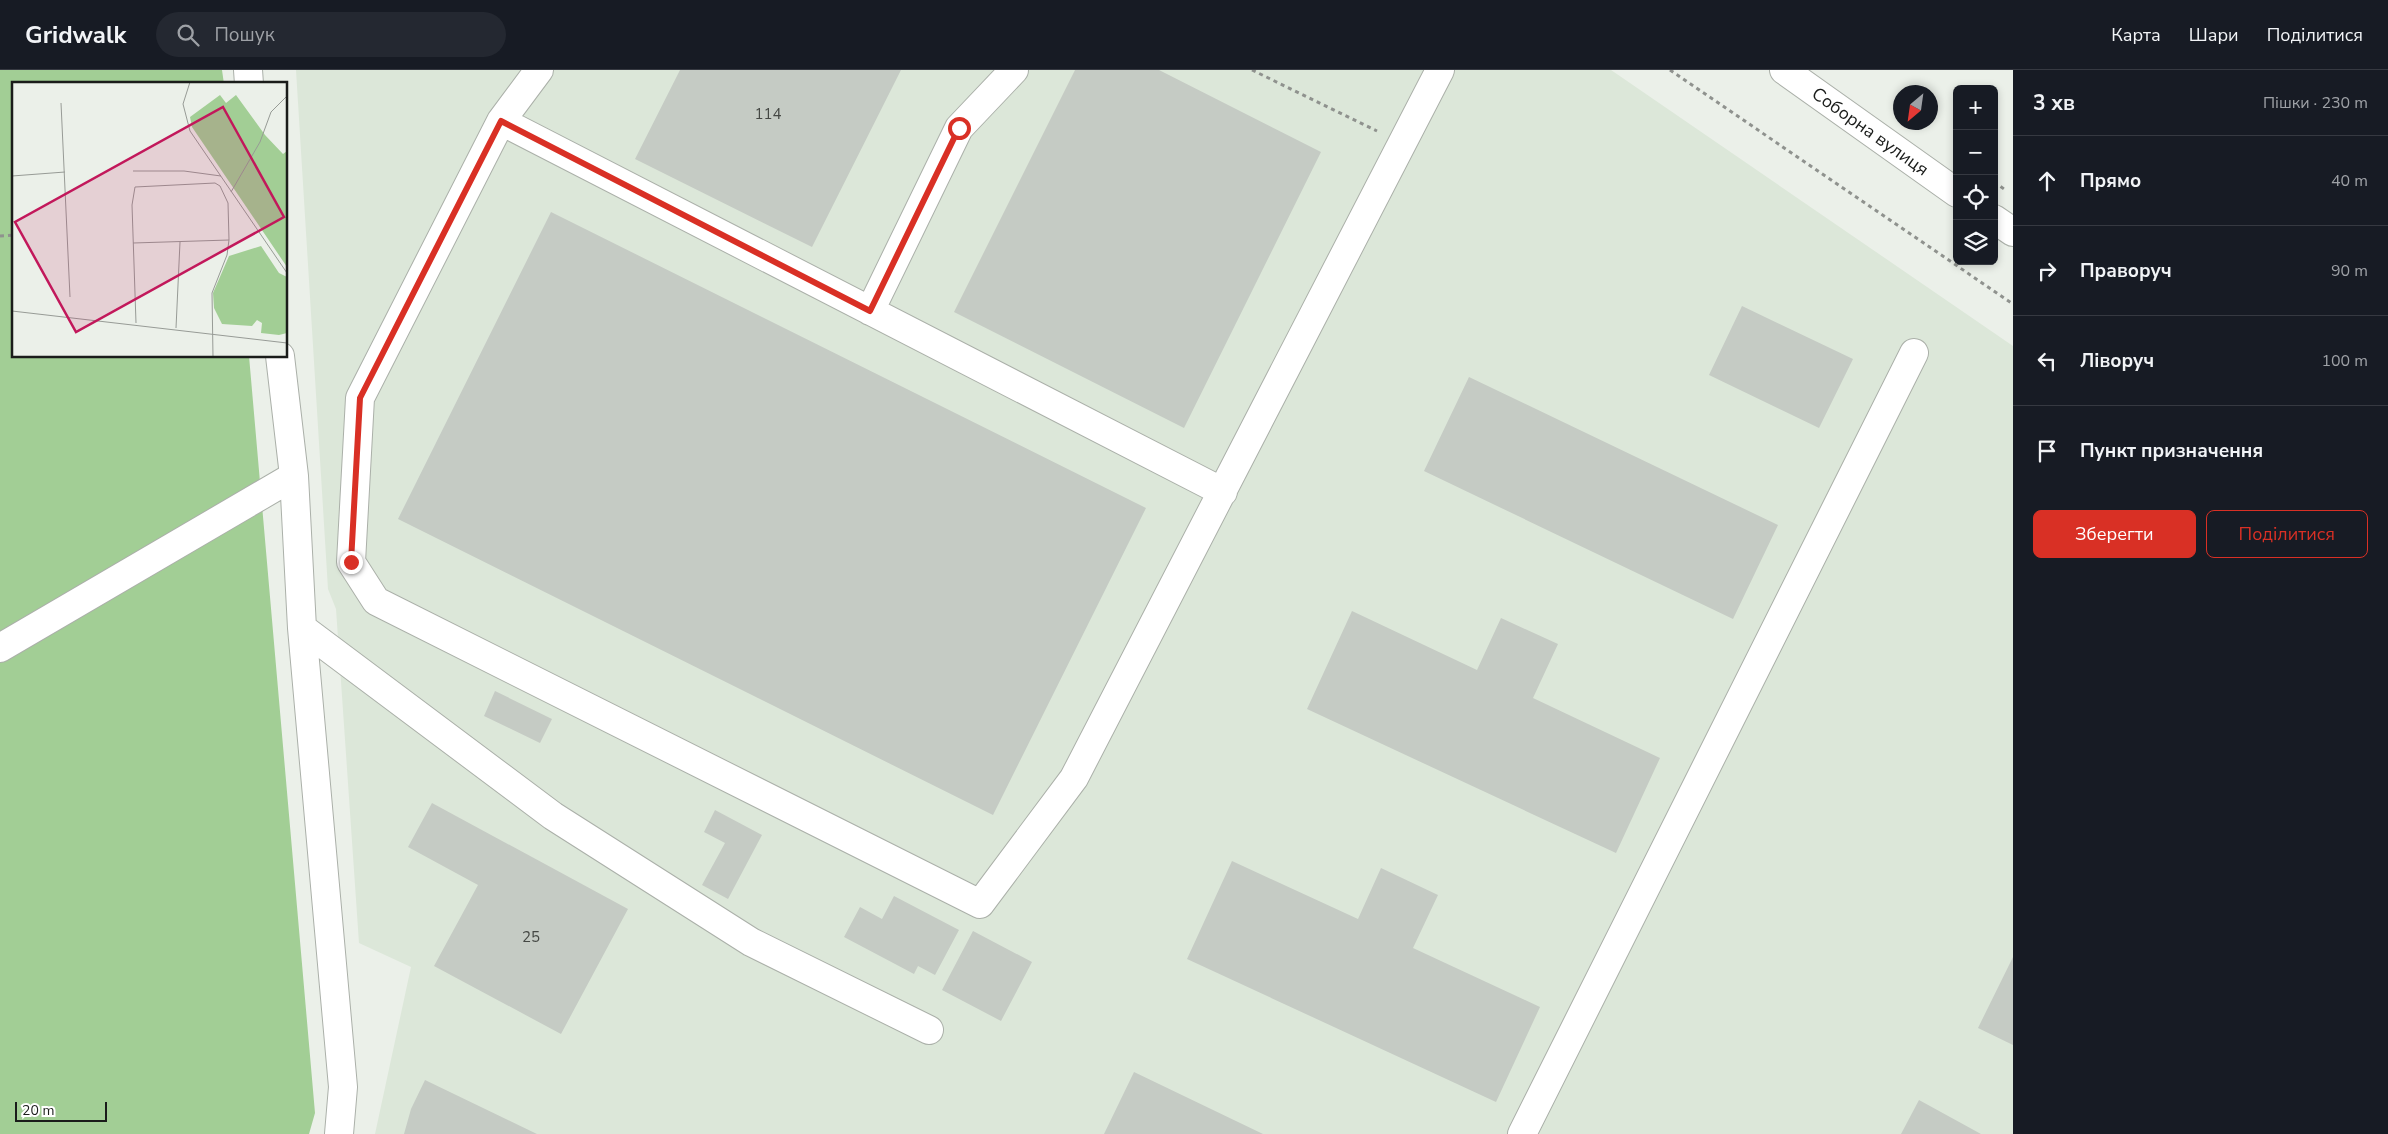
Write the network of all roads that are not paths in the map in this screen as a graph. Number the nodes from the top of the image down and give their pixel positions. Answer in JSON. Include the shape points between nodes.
{"nodes":[{"id":1,"x":539,"y":70,"type":"edge"},
{"id":2,"x":1014,"y":70,"type":"edge"},
{"id":3,"x":1440,"y":70,"type":"edge"},
{"id":4,"x":1784,"y":70,"type":"edge"},
{"id":5,"x":501,"y":121,"type":"junction"},
{"id":6,"x":1953,"y":189,"type":"edge"},
{"id":7,"x":1995,"y":220,"type":"edge"},
{"id":8,"x":2013,"y":232,"type":"edge"},
{"id":9,"x":870,"y":311,"type":"junction"},
{"id":10,"x":1914,"y":353,"type":"dead end"},
{"id":11,"x":280,"y":358,"type":"edge"},
{"id":12,"x":294,"y":476,"type":"junction"},
{"id":13,"x":1223,"y":492,"type":"junction"},
{"id":14,"x":302,"y":628,"type":"junction"},
{"id":15,"x":0,"y":648,"type":"edge"},
{"id":16,"x":929,"y":1030,"type":"dead end"},
{"id":17,"x":340,"y":1134,"type":"edge"},
{"id":18,"x":1522,"y":1134,"type":"edge"}],
"edges":[{"from":1,"to":5,"type":"street"},
{"from":2,"to":9,"type":"street","via":[[959,128]]},
{"from":3,"to":13,"type":"street"},
{"from":4,"to":6,"type":"street","name":"Соборна вулиця"},
{"from":5,"to":9,"type":"street"},
{"from":5,"to":13,"type":"street","via":[[360,398],[351,562],[376,601],[980,904],[1074,778]]},
{"from":7,"to":8,"type":"street"},
{"from":9,"to":13,"type":"street"},
{"from":10,"to":18,"type":"street"},
{"from":11,"to":12,"type":"street"},
{"from":12,"to":14,"type":"street"},
{"from":12,"to":15,"type":"street"},
{"from":14,"to":16,"type":"street","via":[[553,816],[751,942]]},
{"from":14,"to":17,"type":"street","via":[[343,1087]]}]}
